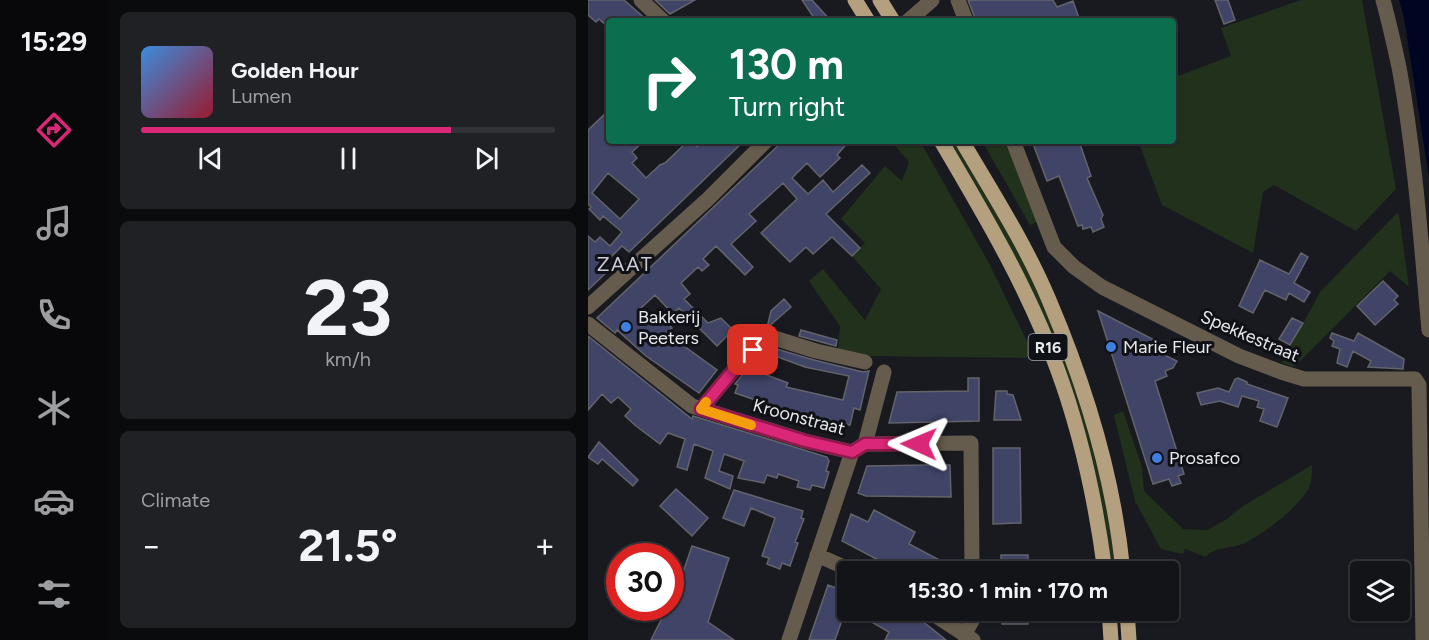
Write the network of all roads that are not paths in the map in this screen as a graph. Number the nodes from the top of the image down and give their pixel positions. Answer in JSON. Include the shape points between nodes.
{"nodes":[{"id":1,"x":641,"y":0,"type":"edge"},
{"id":2,"x":855,"y":0,"type":"edge"},
{"id":3,"x":880,"y":0,"type":"edge"},
{"id":4,"x":932,"y":0,"type":"edge"},
{"id":5,"x":958,"y":0,"type":"edge"},
{"id":6,"x":1383,"y":0,"type":"edge"},
{"id":7,"x":660,"y":18,"type":"edge"},
{"id":8,"x":866,"y":18,"type":"edge"},
{"id":9,"x":891,"y":18,"type":"edge"},
{"id":10,"x":911,"y":18,"type":"edge"},
{"id":11,"x":965,"y":18,"type":"edge"},
{"id":12,"x":763,"y":144,"type":"edge"},
{"id":13,"x":943,"y":144,"type":"edge"},
{"id":14,"x":964,"y":144,"type":"edge"},
{"id":15,"x":1013,"y":144,"type":"edge"},
{"id":16,"x":588,"y":308,"type":"edge"},
{"id":17,"x":588,"y":324,"type":"edge"},
{"id":18,"x":1429,"y":330,"type":"edge"},
{"id":19,"x":865,"y":362,"type":"dead end"},
{"id":20,"x":884,"y":372,"type":"dead end"},
{"id":21,"x":701,"y":409,"type":"junction"},
{"id":22,"x":858,"y":448,"type":"junction"},
{"id":23,"x":817,"y":555,"type":"junction"},
{"id":24,"x":972,"y":561,"type":"edge"},
{"id":25,"x":1103,"y":561,"type":"edge"},
{"id":26,"x":1122,"y":561,"type":"edge"},
{"id":27,"x":837,"y":563,"type":"edge"},
{"id":28,"x":944,"y":621,"type":"edge"},
{"id":29,"x":972,"y":621,"type":"edge"},
{"id":30,"x":1110,"y":621,"type":"edge"},
{"id":31,"x":1128,"y":621,"type":"edge"},
{"id":32,"x":969,"y":637,"type":"edge"},
{"id":33,"x":789,"y":640,"type":"edge"},
{"id":34,"x":1111,"y":640,"type":"edge"},
{"id":35,"x":1129,"y":640,"type":"edge"},
{"id":36,"x":1423,"y":640,"type":"edge"}],
"edges":[{"from":1,"to":7,"type":"street"},
{"from":2,"to":8,"type":"main road"},
{"from":3,"to":9,"type":"main road"},
{"from":4,"to":10,"type":"street"},
{"from":5,"to":11,"type":"street"},
{"from":6,"to":18,"type":"street","via":[[1399,66],[1409,134]]},
{"from":12,"to":16,"type":"street"},
{"from":13,"to":25,"type":"main road","number":"R16","via":[[1017,276],[1057,368],[1081,443]]},
{"from":14,"to":26,"type":"main road","number":"R16","via":[[1043,288],[1074,362],[1098,438]]},
{"from":15,"to":36,"type":"street","name":"Spekkestraat","via":[[1054,247],[1093,281],[1239,356],[1281,372],[1304,379],[1415,379],[1419,385]]},
{"from":17,"to":21,"type":"street","name":"Kroonstraat","via":[[680,399]]},
{"from":19,"to":21,"type":"street","via":[[771,337],[742,360]]},
{"from":20,"to":22,"type":"street"},
{"from":21,"to":22,"type":"street","name":"Kroonstraat","via":[[805,441]]},
{"from":22,"to":23,"type":"street"},
{"from":22,"to":24,"type":"street","name":"Kroonstraat","via":[[971,443]]},
{"from":23,"to":27,"type":"street"},
{"from":23,"to":33,"type":"street"},
{"from":28,"to":32,"type":"street"},
{"from":29,"to":32,"type":"street"},
{"from":30,"to":34,"type":"main road"},
{"from":31,"to":35,"type":"main road"}]}
